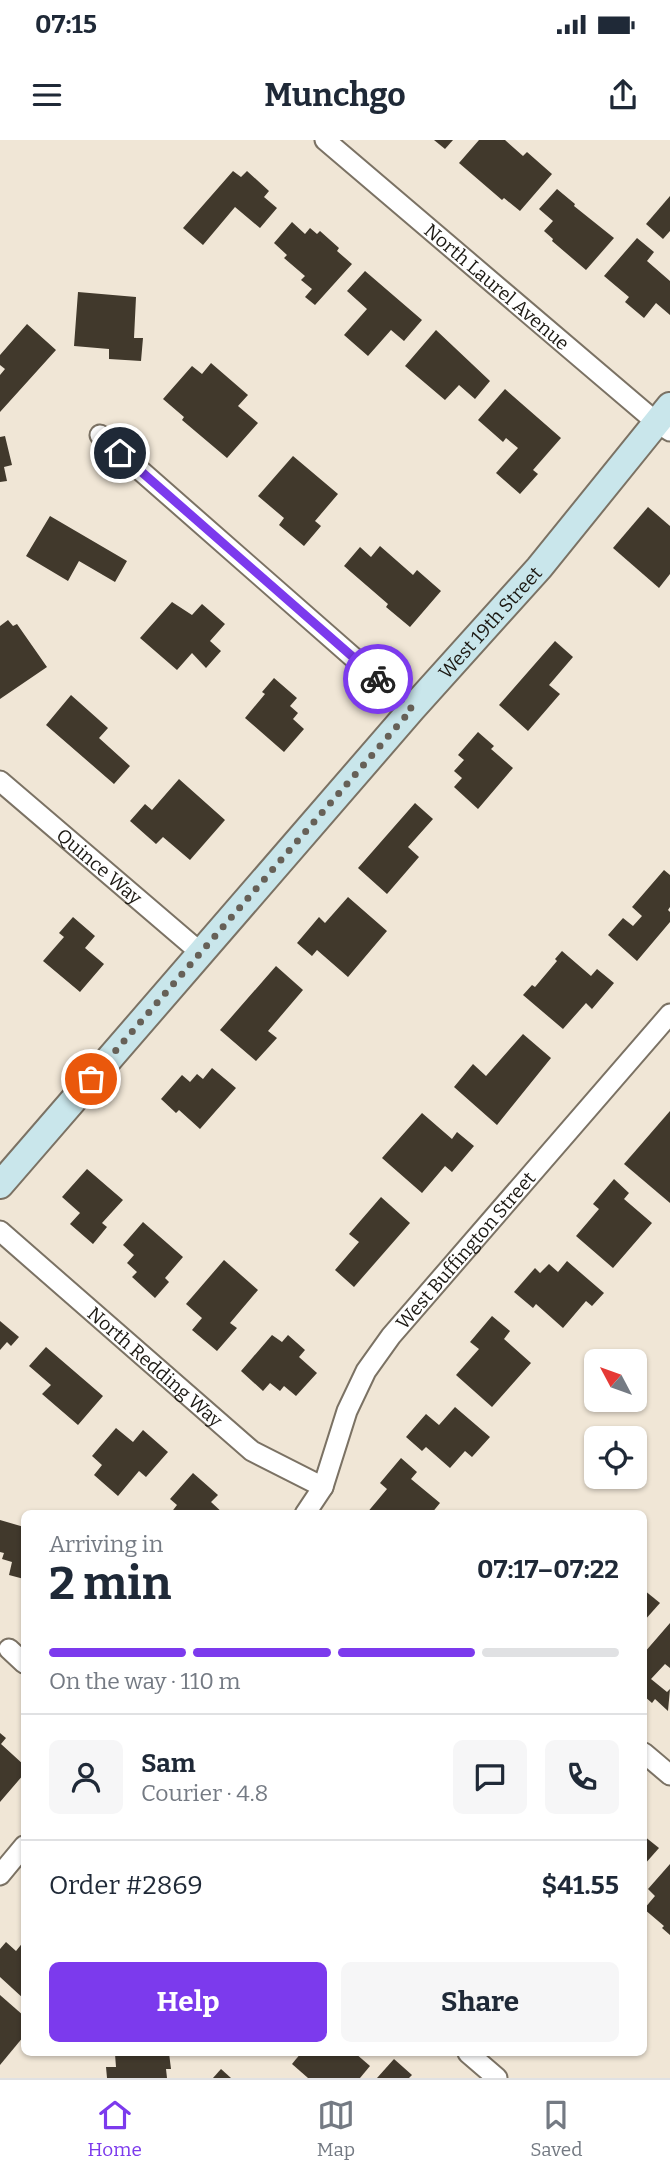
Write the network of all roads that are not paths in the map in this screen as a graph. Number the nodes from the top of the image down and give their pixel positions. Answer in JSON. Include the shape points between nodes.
{"nodes":[{"id":1,"x":325,"y":140,"type":"edge"},
{"id":2,"x":665,"y":419,"type":"edge"},
{"id":3,"x":100,"y":435,"type":"dead end"},
{"id":4,"x":412,"y":709,"type":"junction"},
{"id":5,"x":0,"y":781,"type":"edge"},
{"id":6,"x":201,"y":953,"type":"junction"},
{"id":7,"x":670,"y":1014,"type":"edge"},
{"id":8,"x":0,"y":1185,"type":"edge"},
{"id":9,"x":0,"y":1231,"type":"edge"},
{"id":10,"x":323,"y":1487,"type":"junction"},
{"id":11,"x":308,"y":1510,"type":"edge"},
{"id":12,"x":9,"y":1649,"type":"dead end"},
{"id":13,"x":21,"y":1660,"type":"edge"},
{"id":14,"x":647,"y":1756,"type":"edge"},
{"id":15,"x":670,"y":1775,"type":"edge"},
{"id":16,"x":21,"y":1850,"type":"edge"},
{"id":17,"x":0,"y":1875,"type":"edge"},
{"id":18,"x":471,"y":2056,"type":"edge"},
{"id":19,"x":497,"y":2078,"type":"edge"}],
"edges":[{"from":1,"to":2,"type":"street","name":"North Laurel Avenue"},
{"from":2,"to":4,"type":"main road","name":"West 19th Street"},
{"from":3,"to":4,"type":"street"},
{"from":4,"to":6,"type":"main road","name":"West 19th Street"},
{"from":5,"to":6,"type":"street","name":"Quince Way"},
{"from":6,"to":8,"type":"main road","name":"West 19th Street"},
{"from":7,"to":10,"type":"street","name":"West Buffington Street","via":[[391,1336],[366,1371],[347,1411]]},
{"from":9,"to":10,"type":"street","name":"North Redding Way","via":[[252,1451]]},
{"from":10,"to":11,"type":"street","name":"West Buffington Street"},
{"from":12,"to":13,"type":"street"},
{"from":14,"to":15,"type":"street"},
{"from":16,"to":17,"type":"street"},
{"from":18,"to":19,"type":"street"}]}
